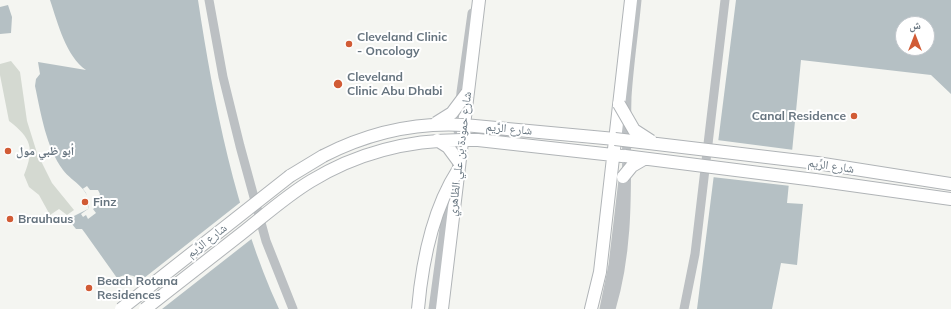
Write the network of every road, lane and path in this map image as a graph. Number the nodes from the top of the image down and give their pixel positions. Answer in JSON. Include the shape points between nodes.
{"nodes":[{"id":1,"x":210,"y":0,"type":"edge"},
{"id":2,"x":474,"y":0,"type":"edge"},
{"id":3,"x":479,"y":0,"type":"edge"},
{"id":4,"x":631,"y":0,"type":"edge"},
{"id":5,"x":637,"y":0,"type":"edge"},
{"id":6,"x":725,"y":0,"type":"edge"},
{"id":7,"x":467,"y":93,"type":"junction"},
{"id":8,"x":619,"y":104,"type":"junction"},
{"id":9,"x":433,"y":124,"type":"junction"},
{"id":10,"x":464,"y":125,"type":"junction"},
{"id":11,"x":615,"y":139,"type":"junction"},
{"id":12,"x":437,"y":140,"type":"junction"},
{"id":13,"x":459,"y":142,"type":"junction"},
{"id":14,"x":659,"y":145,"type":"junction"},
{"id":15,"x":619,"y":155,"type":"junction"},
{"id":16,"x":644,"y":159,"type":"junction"},
{"id":17,"x":459,"y":166,"type":"junction"},
{"id":18,"x":623,"y":177,"type":"junction"},
{"id":19,"x":951,"y":184,"type":"edge"},
{"id":20,"x":951,"y":199,"type":"edge"},
{"id":21,"x":611,"y":298,"type":"junction"},
{"id":22,"x":121,"y":309,"type":"edge"},
{"id":23,"x":145,"y":309,"type":"edge"},
{"id":24,"x":293,"y":309,"type":"edge"},
{"id":25,"x":418,"y":309,"type":"edge"},
{"id":26,"x":432,"y":309,"type":"edge"},
{"id":27,"x":442,"y":309,"type":"edge"},
{"id":28,"x":591,"y":309,"type":"edge"},
{"id":29,"x":604,"y":309,"type":"edge"},
{"id":30,"x":611,"y":309,"type":"edge"},
{"id":31,"x":684,"y":309,"type":"edge"}],
"edges":[{"from":1,"to":24,"type":"street","via":[[223,77],[238,138],[266,241]]},
{"from":2,"to":13,"type":"street","via":[[462,84]]},
{"from":3,"to":7,"type":"main road","name":"شارع حمودة بن علي الظاهري"},
{"from":4,"to":8,"type":"main road"},
{"from":5,"to":21,"type":"street","via":[[627,96],[626,229],[621,268]]},
{"from":6,"to":31,"type":"street","via":[[695,254]]},
{"from":7,"to":9,"type":"main road","bridge":true,"via":[[452,113]]},
{"from":7,"to":10,"type":"main road","name":"شارع حمودة بن علي الظاهري"},
{"from":8,"to":11,"type":"main road"},
{"from":8,"to":14,"type":"main road","bridge":true,"via":[[634,130]]},
{"from":9,"to":10,"type":"main road","name":"شارع الرِّيم","bridge":true},
{"from":9,"to":22,"type":"main road","name":"شارع الرِّيم","bridge":true,"via":[[377,134],[323,156],[290,176]]},
{"from":10,"to":11,"type":"main road","name":"شارع الرِّيم"},
{"from":10,"to":13,"type":"main road","name":"شارع حمودة بن علي الظاهري"},
{"from":11,"to":14,"type":"main road","name":"شارع الرِّيم","bridge":true},
{"from":11,"to":15,"type":"main road"},
{"from":12,"to":13,"type":"main road","name":"شارع الرِّيم","bridge":true},
{"from":12,"to":17,"type":"main road","bridge":true,"via":[[448,148]]},
{"from":12,"to":23,"type":"main road","name":"شارع الرِّيم","bridge":true,"via":[[372,153],[341,165],[312,181],[294,192]]},
{"from":13,"to":15,"type":"main road","name":"شارع الرِّيم","via":[[478,140]]},
{"from":13,"to":17,"type":"main road","name":"شارع حمودة بن علي الظاهري"},
{"from":13,"to":26,"type":"street","name":"شارع حمودة بن علي الظاهري"},
{"from":14,"to":19,"type":"main road","name":"شارع الرِّيم","bridge":true,"via":[[817,163]]},
{"from":15,"to":16,"type":"main road","name":"شارع الرِّيم","bridge":true},
{"from":15,"to":18,"type":"street"},
{"from":15,"to":28,"type":"main road","via":[[600,272]]},
{"from":16,"to":18,"type":"main road","bridge":true,"via":[[632,166]]},
{"from":16,"to":20,"type":"main road","name":"شارع الرِّيم","bridge":true},
{"from":17,"to":25,"type":"main road","bridge":true,"via":[[444,197],[432,235]]},
{"from":17,"to":27,"type":"main road","name":"شارع حمودة بن علي الظاهري"},
{"from":18,"to":21,"type":"street"},
{"from":21,"to":29,"type":"street"},
{"from":21,"to":30,"type":"street"}]}
